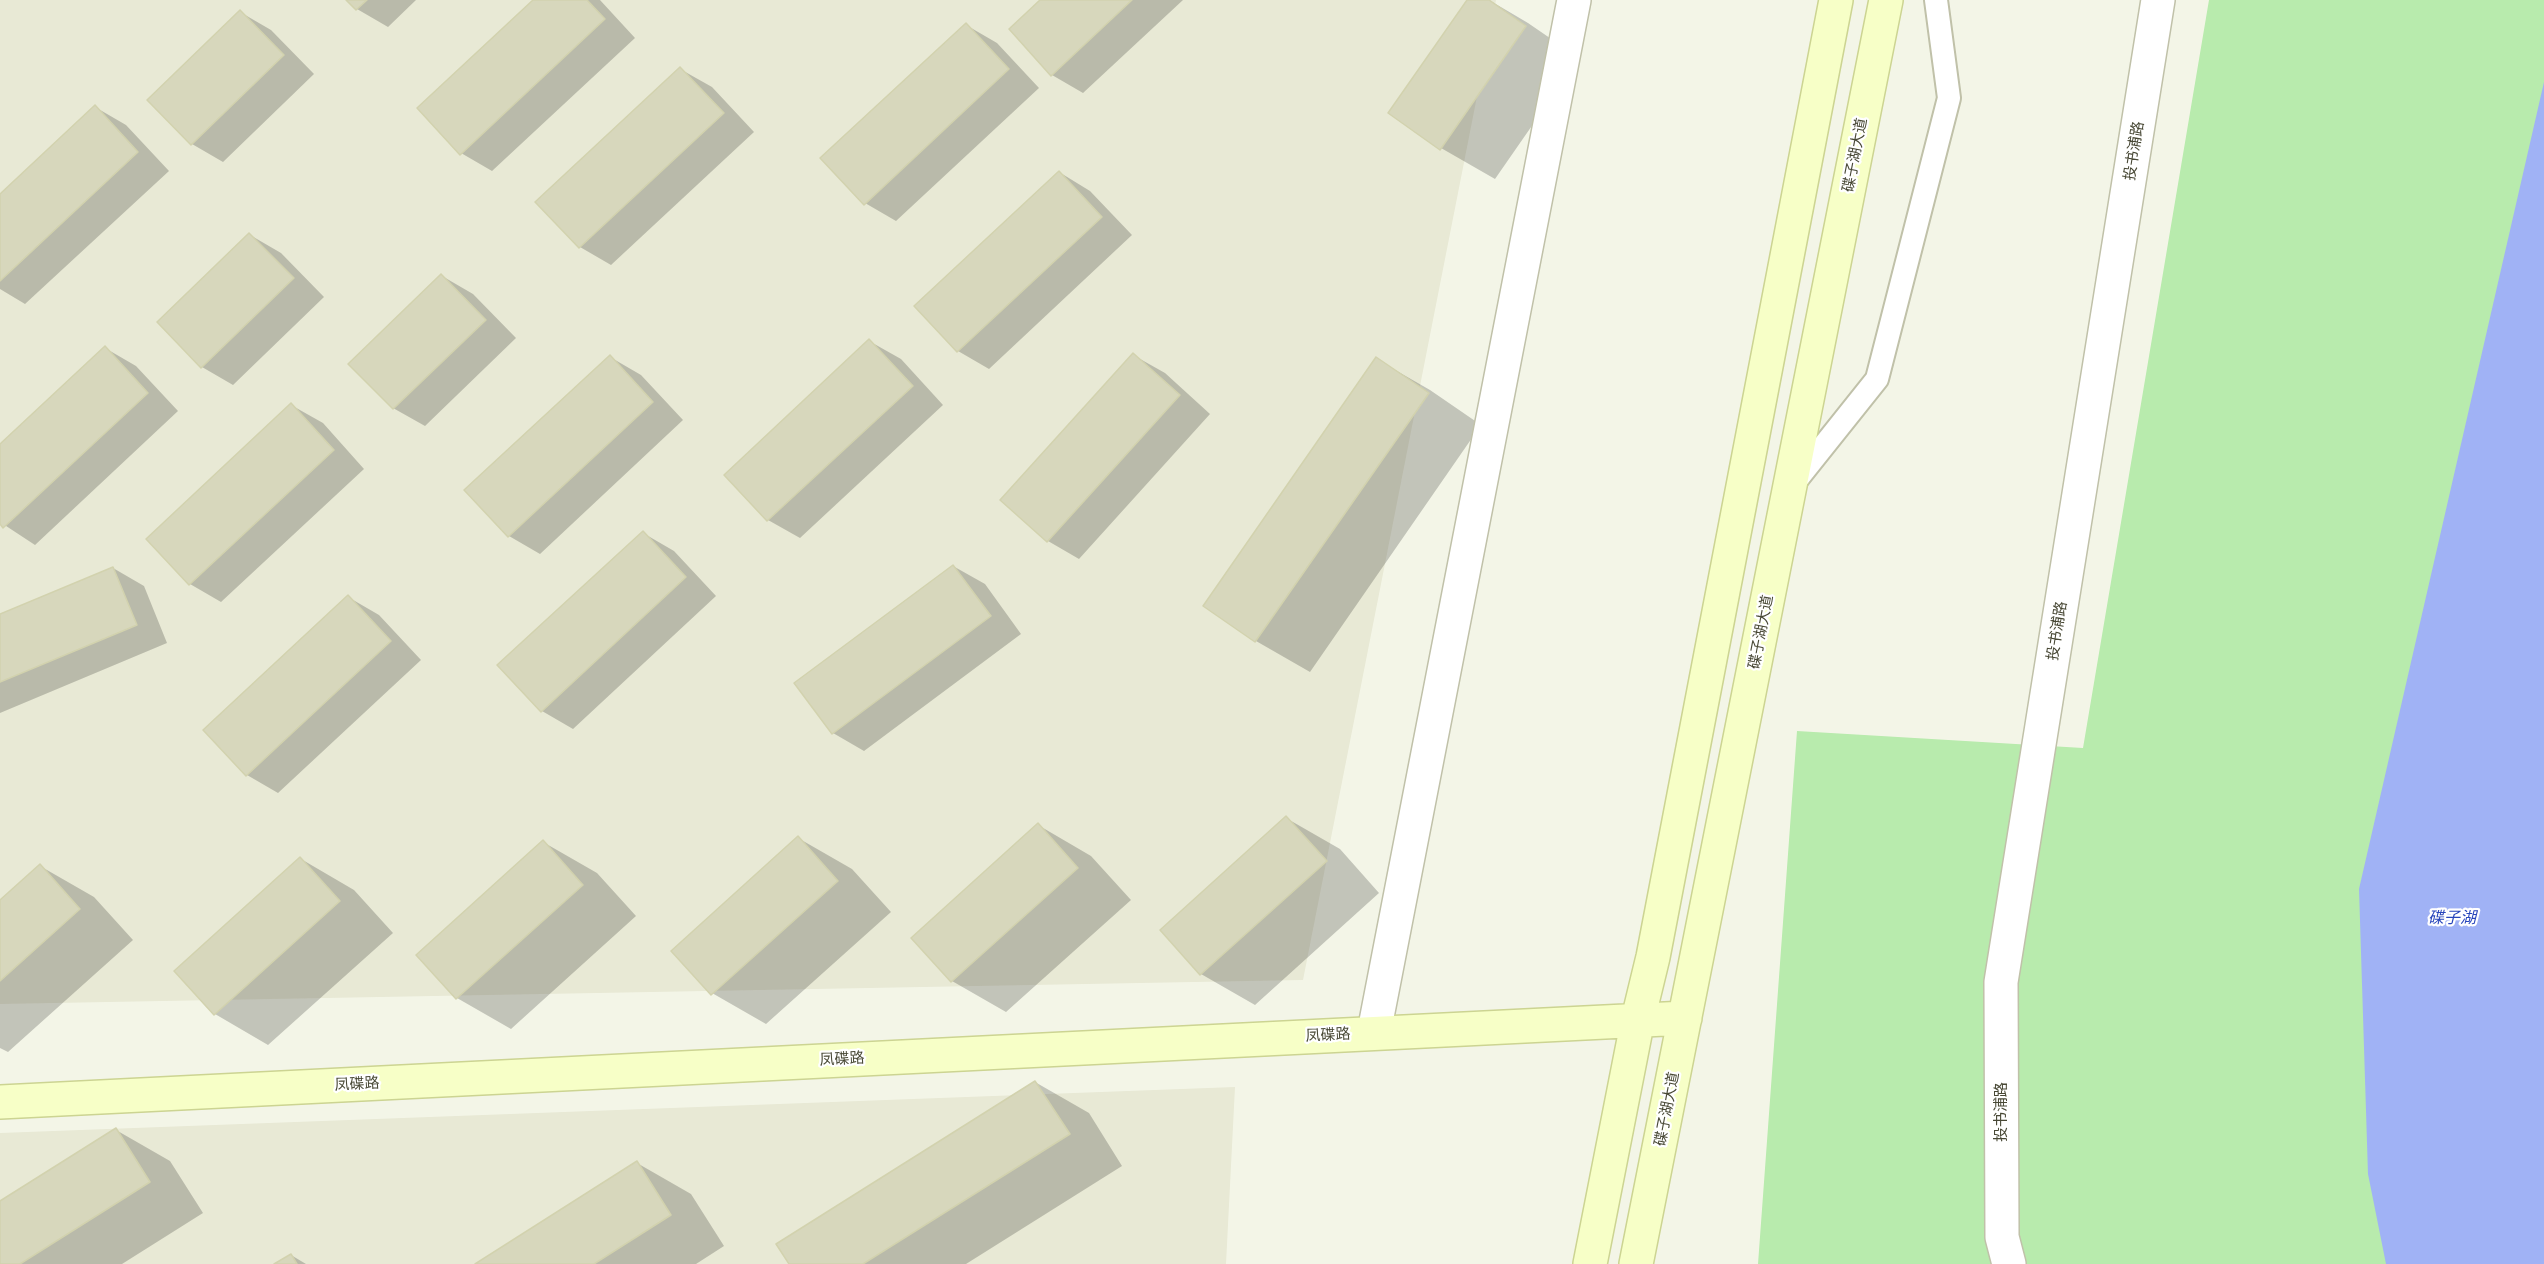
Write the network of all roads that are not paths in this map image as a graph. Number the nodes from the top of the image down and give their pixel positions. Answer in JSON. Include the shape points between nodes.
{"nodes":[{"id":1,"x":1574,"y":0,"type":"edge"},
{"id":2,"x":1836,"y":0,"type":"edge"},
{"id":3,"x":1886,"y":0,"type":"edge"},
{"id":4,"x":1936,"y":0,"type":"edge"},
{"id":5,"x":2158,"y":0,"type":"edge"},
{"id":6,"x":1789,"y":489,"type":"junction"},
{"id":7,"x":1685,"y":1018,"type":"junction"},
{"id":8,"x":1638,"y":1019,"type":"junction"},
{"id":9,"x":1374,"y":1032,"type":"junction"},
{"id":10,"x":0,"y":1102,"type":"edge"},
{"id":11,"x":1590,"y":1264,"type":"edge"},
{"id":12,"x":1636,"y":1264,"type":"edge"},
{"id":13,"x":2008,"y":1264,"type":"edge"}],
"edges":[{"from":1,"to":9,"type":"street"},
{"from":2,"to":8,"type":"main road"},
{"from":3,"to":6,"type":"main road","name":"碟子湖大道"},
{"from":4,"to":6,"type":"lane","via":[[1949,98],[1877,379]]},
{"from":5,"to":13,"type":"street","name":"投书浦路","via":[[2001,982],[2002,1237]]},
{"from":6,"to":7,"type":"main road","name":"碟子湖大道"},
{"from":7,"to":8,"type":"main road","name":"凤碟路"},
{"from":7,"to":12,"type":"main road","name":"碟子湖大道"},
{"from":8,"to":9,"type":"main road","name":"凤碟路"},
{"from":8,"to":11,"type":"main road"},
{"from":9,"to":10,"type":"main road","name":"凤碟路"}]}
